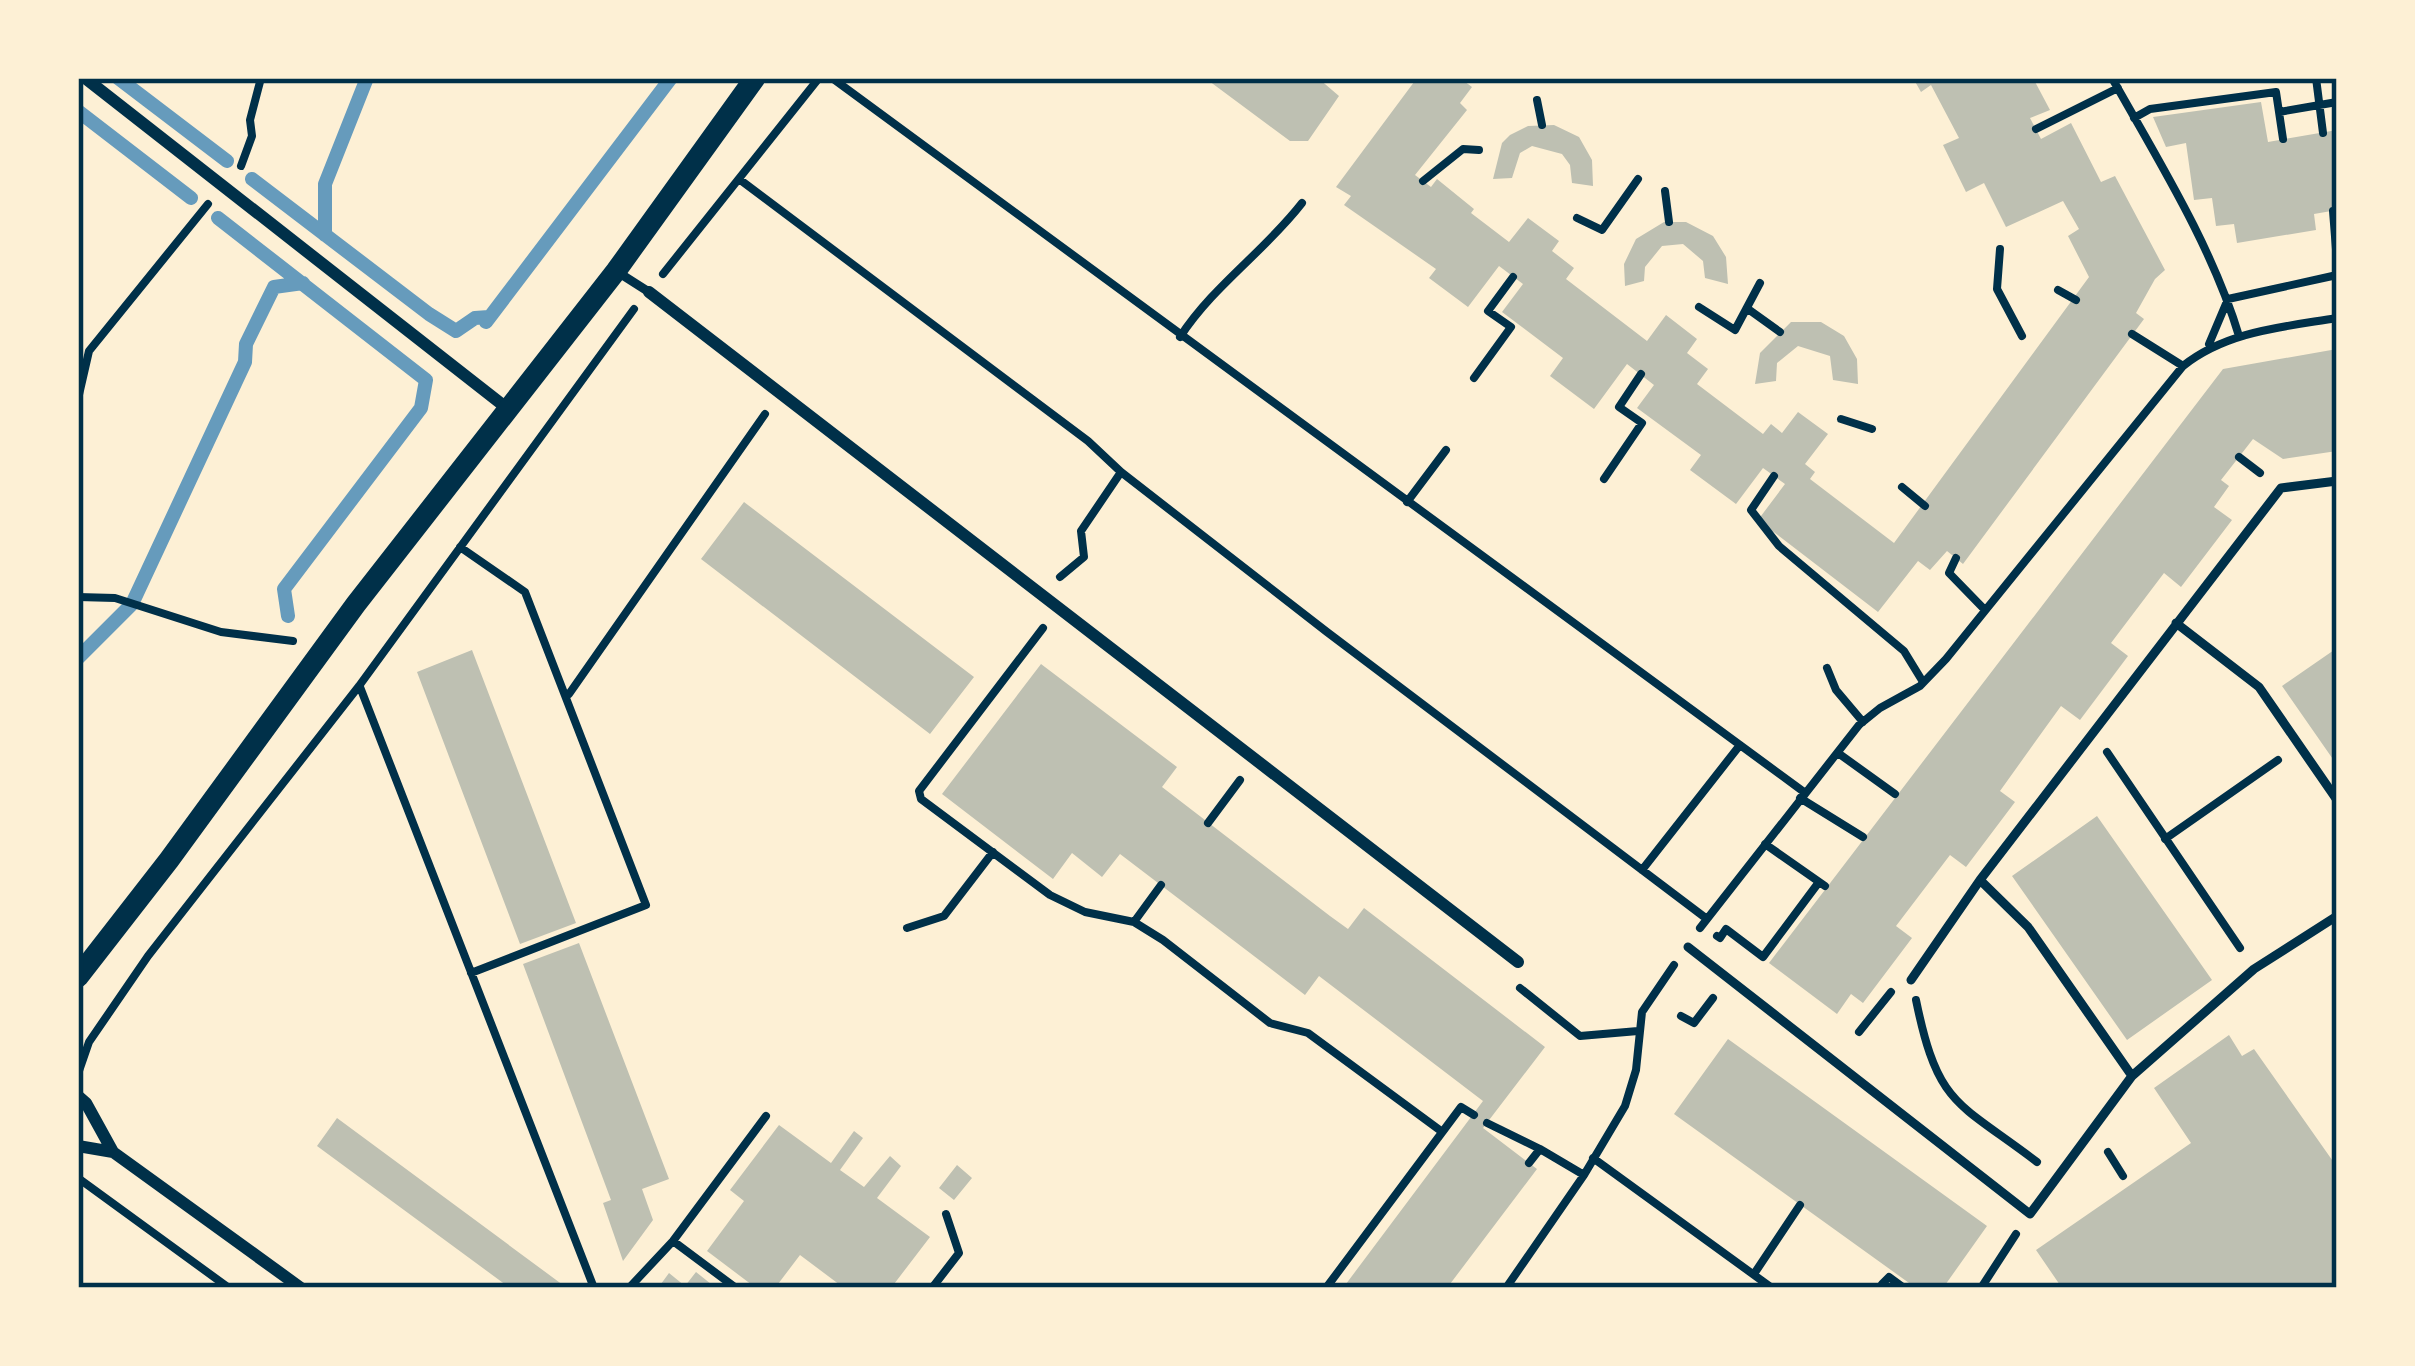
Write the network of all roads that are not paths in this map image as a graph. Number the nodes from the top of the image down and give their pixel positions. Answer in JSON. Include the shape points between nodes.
{"nodes":[{"id":1,"x":85,"y":78,"type":"edge"},
{"id":2,"x":755,"y":78,"type":"edge"},
{"id":3,"x":616,"y":271,"type":"junction"},
{"id":4,"x":649,"y":292,"type":"joint"},
{"id":5,"x":508,"y":409,"type":"junction"},
{"id":6,"x":2337,"y":481,"type":"edge"},
{"id":7,"x":2176,"y":623,"type":"junction"},
{"id":8,"x":2337,"y":800,"type":"edge"},
{"id":9,"x":1980,"y":880,"type":"junction"},
{"id":10,"x":2337,"y":916,"type":"edge"},
{"id":11,"x":1688,"y":947,"type":"dead end"},
{"id":12,"x":1518,"y":962,"type":"dead end"},
{"id":13,"x":78,"y":977,"type":"edge"},
{"id":14,"x":1912,"y":980,"type":"road end"},
{"id":15,"x":2132,"y":1076,"type":"junction"},
{"id":16,"x":78,"y":1096,"type":"edge"},
{"id":17,"x":78,"y":1146,"type":"edge"},
{"id":18,"x":113,"y":1151,"type":"junction"},
{"id":19,"x":301,"y":1288,"type":"edge"}],
"edges":[{"from":1,"to":5,"type":"street"},
{"from":2,"to":3,"type":"street"},
{"from":3,"to":4,"type":"lane"},
{"from":3,"to":5,"type":"street"},
{"from":4,"to":12,"type":"street"},
{"from":5,"to":13,"type":"street"},
{"from":6,"to":7,"type":"lane","via":[[2281,488]]},
{"from":7,"to":8,"type":"lane","via":[[2259,686]]},
{"from":7,"to":9,"type":"lane"},
{"from":9,"to":14,"type":"lane"},
{"from":9,"to":15,"type":"lane","via":[[2028,927]]},
{"from":10,"to":15,"type":"lane","via":[[2254,970]]},
{"from":11,"to":15,"type":"lane","via":[[2030,1214]]},
{"from":16,"to":18,"type":"street"},
{"from":17,"to":18,"type":"street"},
{"from":18,"to":19,"type":"street"}]}
